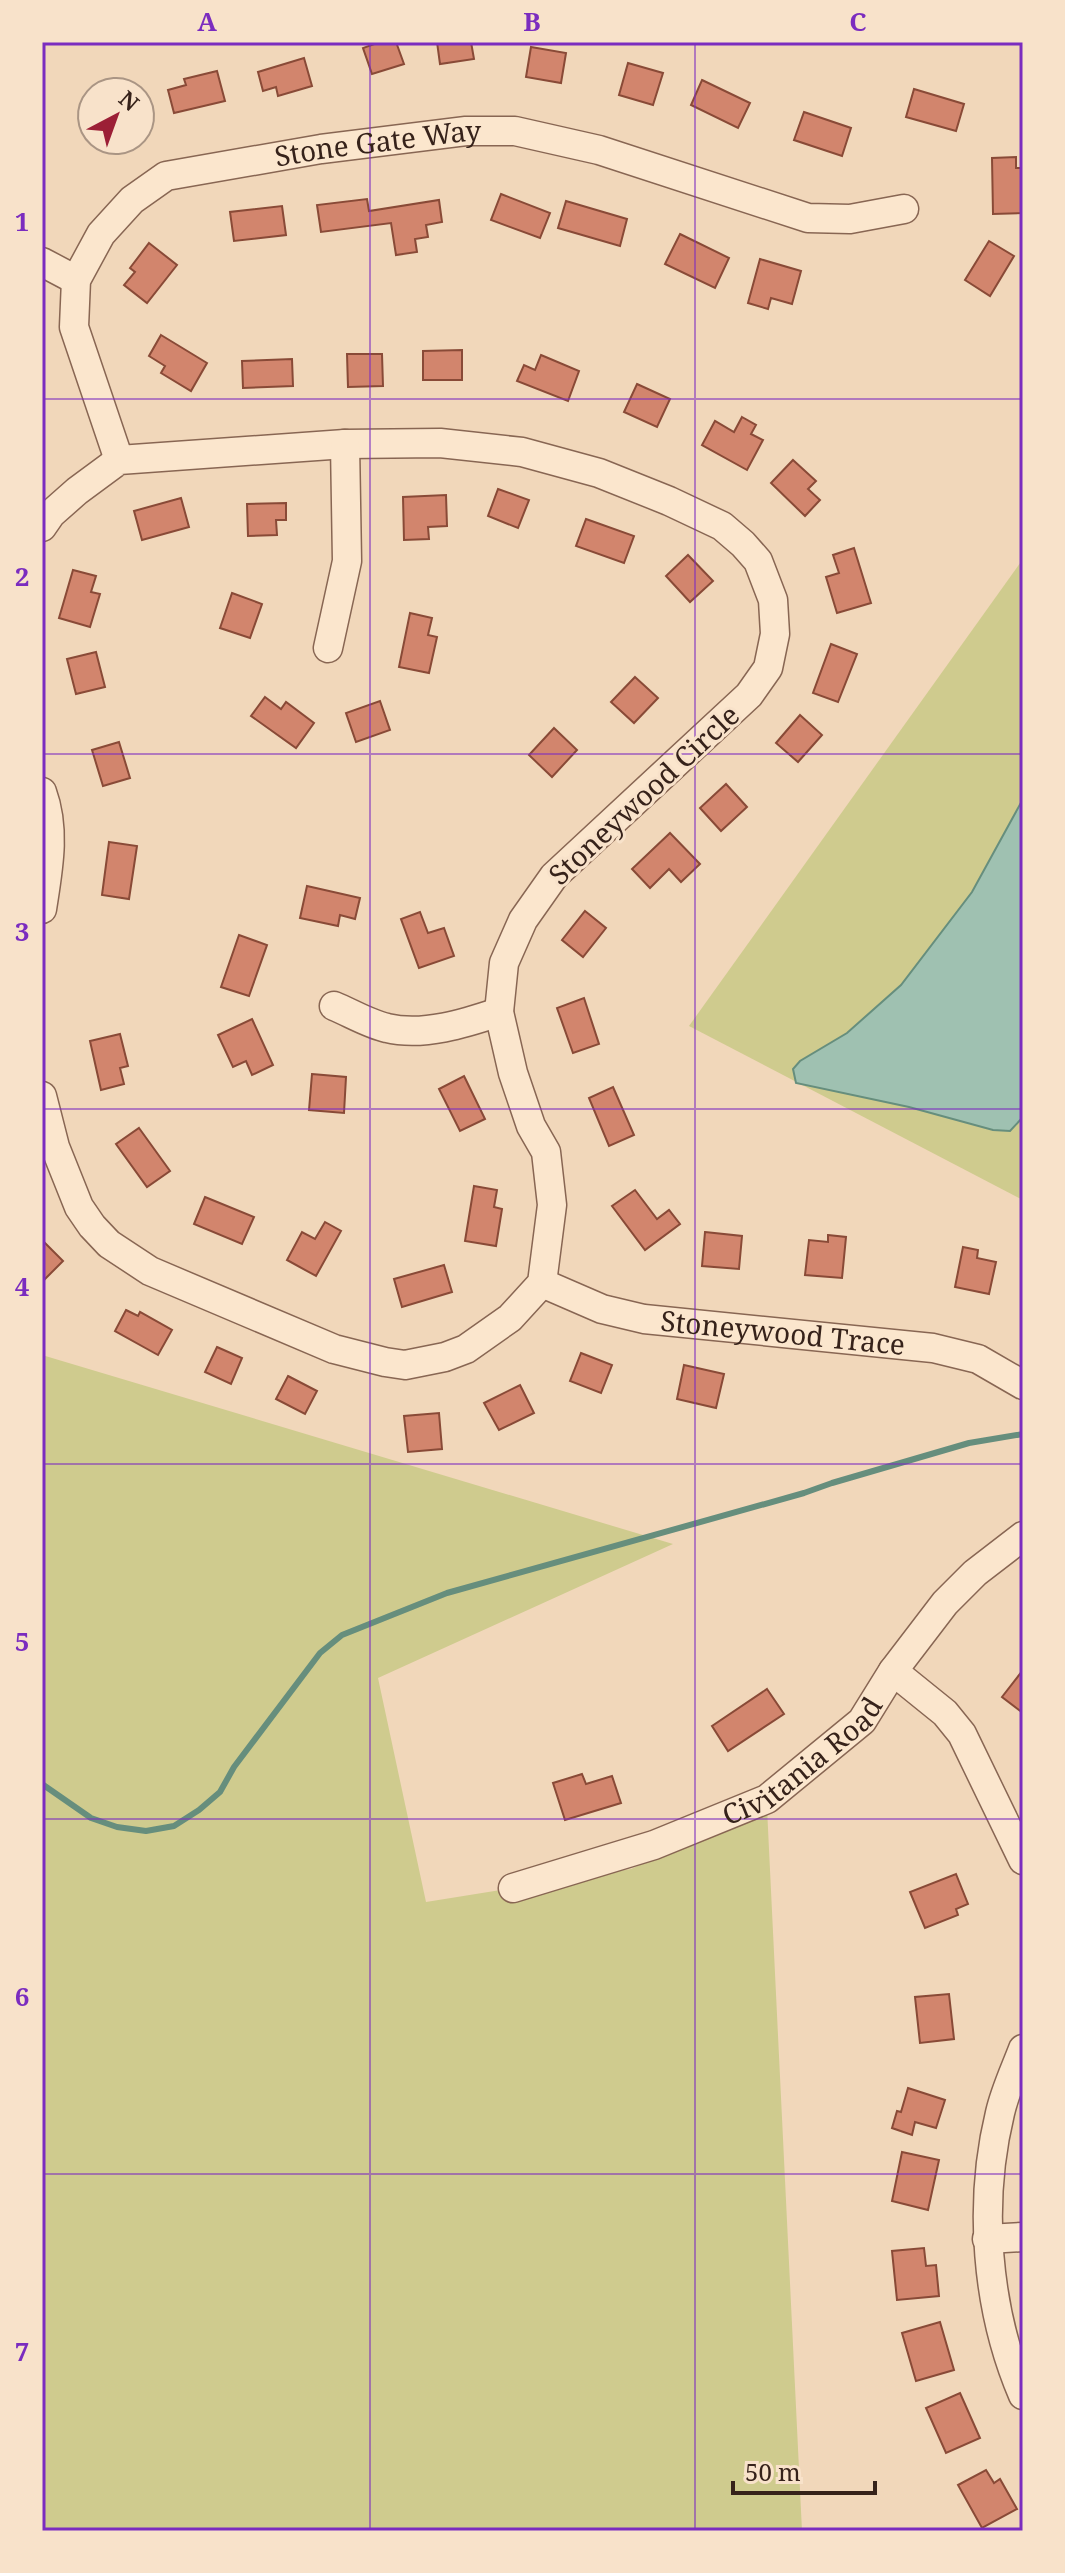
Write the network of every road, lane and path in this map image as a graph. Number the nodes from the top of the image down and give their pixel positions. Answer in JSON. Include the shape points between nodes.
{"nodes":[{"id":1,"x":904,"y":209,"type":"dead end"},
{"id":2,"x":42,"y":262,"type":"edge"},
{"id":3,"x":76,"y":280,"type":"junction"},
{"id":4,"x":345,"y":444,"type":"junction"},
{"id":5,"x":119,"y":460,"type":"junction"},
{"id":6,"x":42,"y":527,"type":"edge"},
{"id":7,"x":328,"y":648,"type":"dead end"},
{"id":8,"x":42,"y":792,"type":"edge"},
{"id":9,"x":42,"y":909,"type":"edge"},
{"id":10,"x":334,"y":1006,"type":"dead end"},
{"id":11,"x":499,"y":1012,"type":"junction"},
{"id":12,"x":42,"y":1096,"type":"edge"},
{"id":13,"x":542,"y":1283,"type":"junction"},
{"id":14,"x":1023,"y":1385,"type":"edge"},
{"id":15,"x":1023,"y":1536,"type":"edge"},
{"id":16,"x":893,"y":1671,"type":"junction"},
{"id":17,"x":1023,"y":1860,"type":"edge"},
{"id":18,"x":513,"y":1888,"type":"dead end"},
{"id":19,"x":1023,"y":2049,"type":"edge"},
{"id":20,"x":1023,"y":2237,"type":"edge"},
{"id":21,"x":987,"y":2239,"type":"junction"},
{"id":22,"x":1023,"y":2395,"type":"edge"}],
"edges":[{"from":1,"to":3,"type":"street","name":"Stone Gate Way","via":[[850,219],[808,218],[599,150],[515,131],[466,131],[166,176],[132,200],[101,234]]},
{"from":2,"to":3,"type":"street"},
{"from":3,"to":5,"type":"street","name":"Stone Gate Way","via":[[74,327]]},
{"from":4,"to":5,"type":"street","name":"Stoneywood Circle"},
{"from":4,"to":7,"type":"street","via":[[347,561]]},
{"from":4,"to":11,"type":"street","name":"Stoneywood Circle","via":[[440,443],[522,452],[599,473],[722,526],[758,561],[773,600],[775,634],[761,681],[554,876],[523,920],[504,963]]},
{"from":5,"to":6,"type":"street","via":[[77,491]]},
{"from":8,"to":9,"type":"street","via":[[50,829]]},
{"from":10,"to":11,"type":"street","via":[[388,1029],[465,1024]]},
{"from":11,"to":13,"type":"street","name":"Stoneywood Circle","via":[[513,1073],[546,1152],[552,1205]]},
{"from":12,"to":13,"type":"street","via":[[79,1207],[109,1244],[165,1279],[334,1349],[405,1365],[445,1357],[493,1331]]},
{"from":13,"to":14,"type":"street","name":"Stoneywood Trace","via":[[602,1309],[644,1319],[933,1348],[978,1359]]},
{"from":15,"to":16,"type":"street","name":"Civitania Road","via":[[945,1603]]},
{"from":16,"to":17,"type":"street","via":[[945,1713],[962,1734]]},
{"from":16,"to":18,"type":"street","name":"Civitania Road","via":[[862,1721],[767,1799],[654,1845]]},
{"from":19,"to":21,"type":"street","via":[[1000,2111],[992,2153]]},
{"from":20,"to":21,"type":"street"},
{"from":21,"to":22,"type":"street","via":[[996,2310]]}]}
